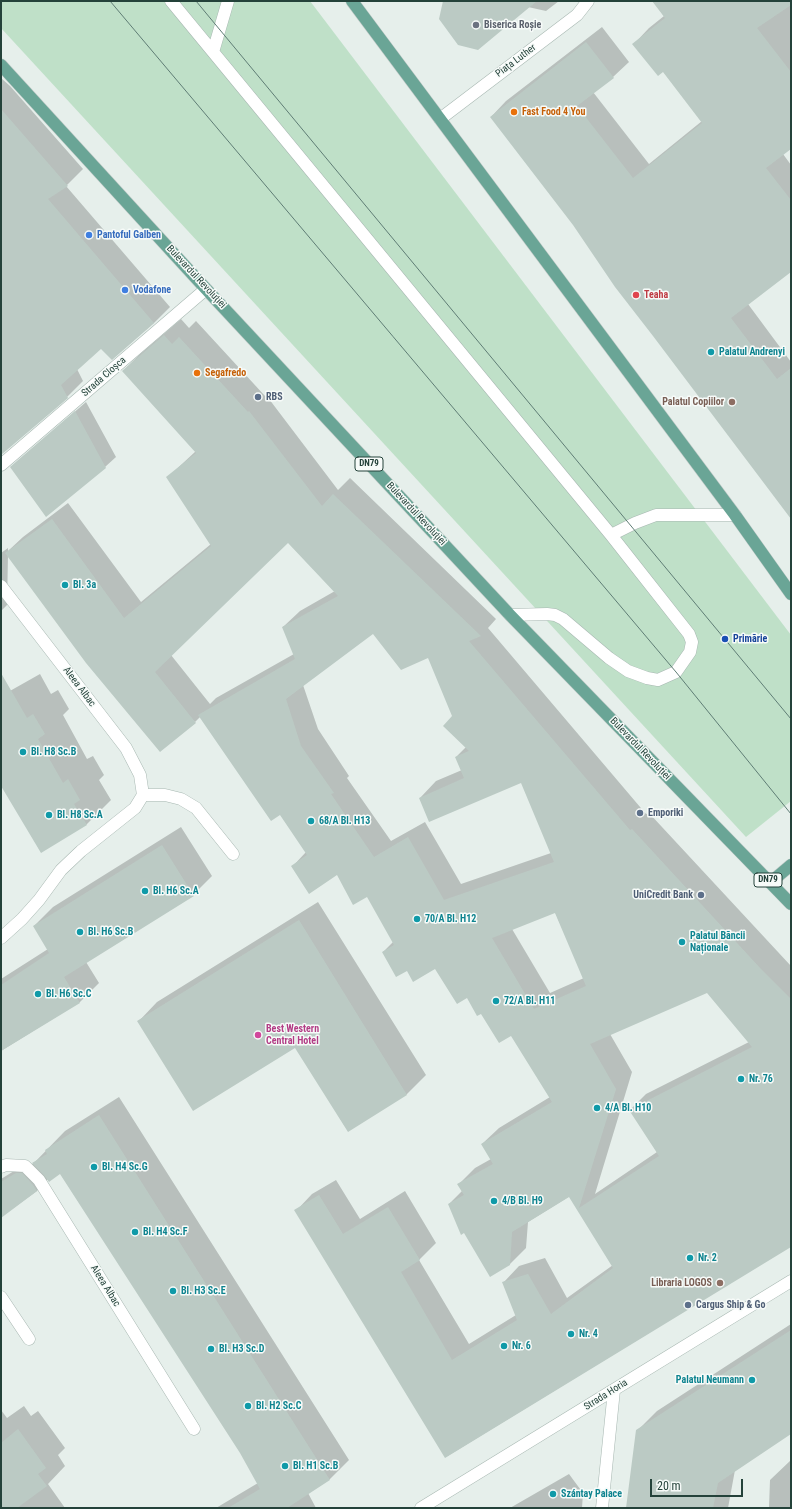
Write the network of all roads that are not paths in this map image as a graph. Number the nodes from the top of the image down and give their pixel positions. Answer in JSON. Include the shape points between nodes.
{"nodes":[{"id":1,"x":171,"y":1,"type":"edge"},
{"id":2,"x":228,"y":1,"type":"edge"},
{"id":3,"x":352,"y":1,"type":"edge"},
{"id":4,"x":588,"y":1,"type":"edge"},
{"id":5,"x":213,"y":52,"type":"junction"},
{"id":6,"x":1,"y":64,"type":"edge"},
{"id":7,"x":440,"y":119,"type":"junction"},
{"id":8,"x":206,"y":288,"type":"junction"},
{"id":9,"x":1,"y":465,"type":"edge"},
{"id":10,"x":735,"y":515,"type":"junction"},
{"id":11,"x":611,"y":535,"type":"junction"},
{"id":12,"x":1,"y":586,"type":"edge"},
{"id":13,"x":791,"y":594,"type":"edge"},
{"id":14,"x":510,"y":615,"type":"junction"},
{"id":15,"x":143,"y":795,"type":"junction"},
{"id":16,"x":233,"y":854,"type":"dead end"},
{"id":17,"x":791,"y":865,"type":"edge"},
{"id":18,"x":770,"y":882,"type":"junction"},
{"id":19,"x":791,"y":904,"type":"edge"},
{"id":20,"x":1,"y":938,"type":"edge"},
{"id":21,"x":1,"y":1167,"type":"edge"},
{"id":22,"x":791,"y":1281,"type":"edge"},
{"id":23,"x":1,"y":1297,"type":"edge"},
{"id":24,"x":29,"y":1339,"type":"dead end"},
{"id":25,"x":614,"y":1390,"type":"junction"},
{"id":26,"x":194,"y":1429,"type":"dead end"},
{"id":27,"x":421,"y":1508,"type":"edge"},
{"id":28,"x":602,"y":1508,"type":"edge"}],
"edges":[{"from":1,"to":5,"type":"street"},
{"from":2,"to":5,"type":"street"},
{"from":3,"to":7,"type":"main road"},
{"from":4,"to":7,"type":"street","name":"Piața Luther","via":[[577,15]]},
{"from":5,"to":11,"type":"street"},
{"from":6,"to":8,"type":"main road","name":"Bulevardul Revoluției","number":"DN79"},
{"from":7,"to":10,"type":"main road"},
{"from":8,"to":9,"type":"street","name":"Strada Cloșca"},
{"from":8,"to":14,"type":"main road","name":"Bulevardul Revoluției","number":"DN79"},
{"from":10,"to":11,"type":"street","via":[[656,515]]},
{"from":10,"to":13,"type":"main road"},
{"from":11,"to":14,"type":"street","via":[[689,634],[692,642],[690,652],[676,672],[658,680],[647,678],[628,671],[609,658],[563,618],[555,615]]},
{"from":12,"to":15,"type":"street","name":"Aleea Albac","via":[[126,748],[140,775]]},
{"from":14,"to":18,"type":"main road","name":"Bulevardul Revoluției","number":"DN79"},
{"from":15,"to":16,"type":"street","via":[[181,799],[196,808]]},
{"from":15,"to":20,"type":"street","via":[[135,808],[61,870],[39,900]]},
{"from":17,"to":18,"type":"main road"},
{"from":18,"to":19,"type":"main road","name":"Bulevardul Revoluției","number":"DN79"},
{"from":21,"to":26,"type":"street","name":"Aleea Albac","via":[[25,1166],[39,1180]]},
{"from":22,"to":25,"type":"street","name":"Strada Horia"},
{"from":23,"to":24,"type":"street"},
{"from":25,"to":27,"type":"street","name":"Strada Horia"},
{"from":25,"to":28,"type":"street"}]}
